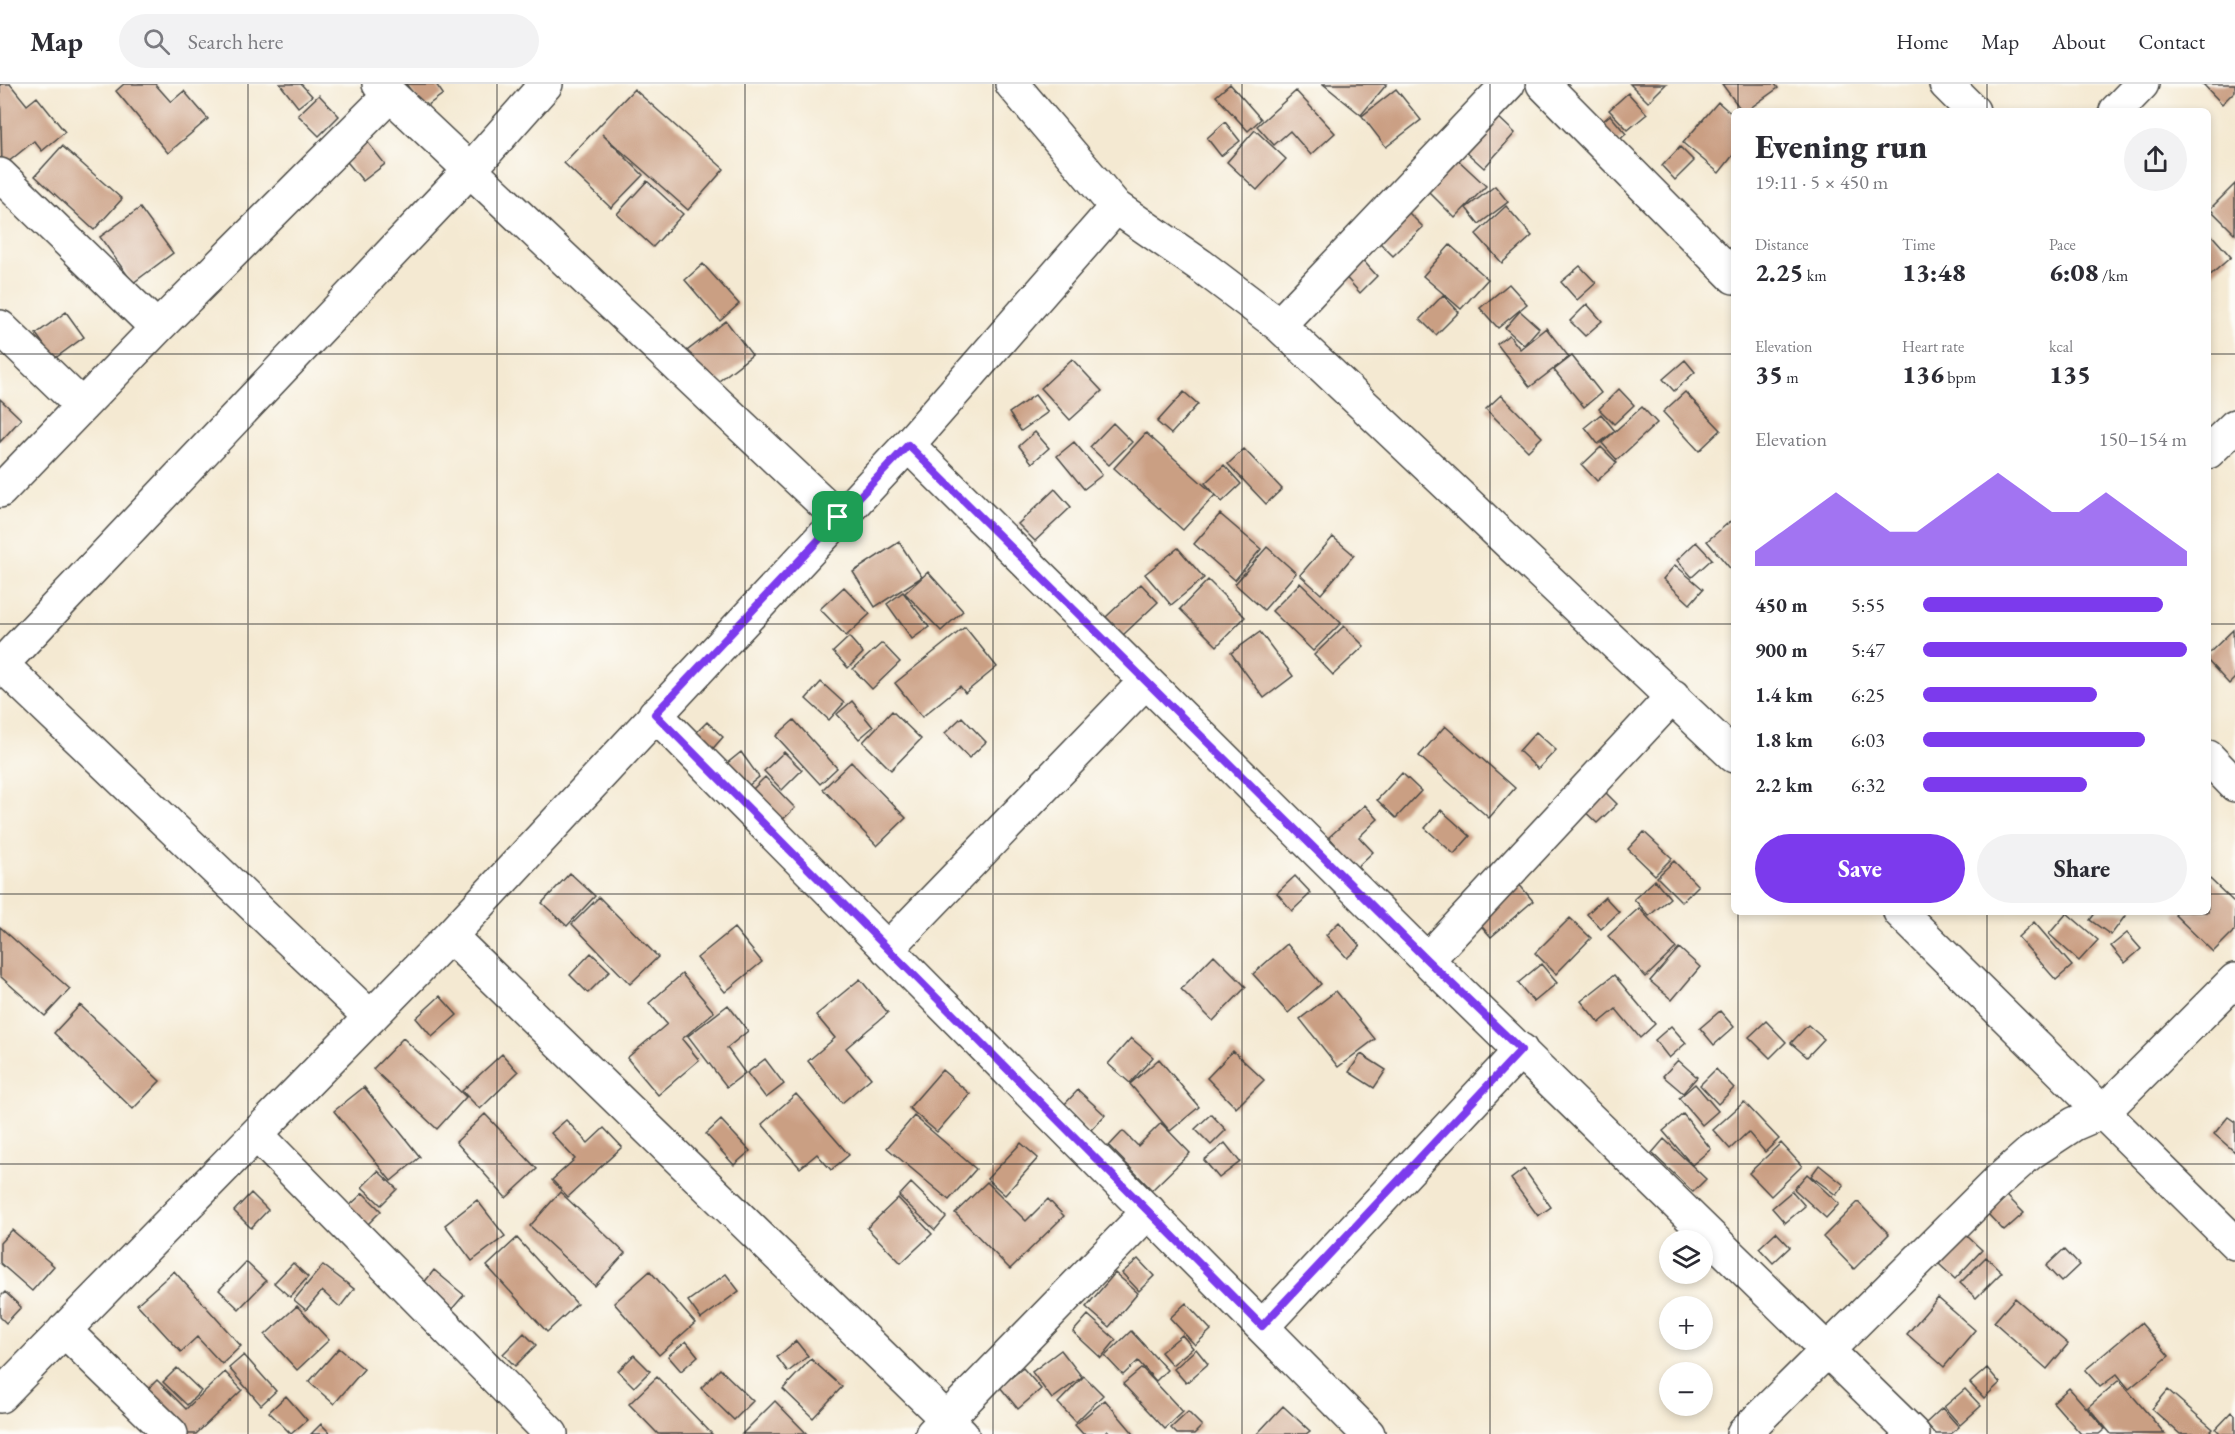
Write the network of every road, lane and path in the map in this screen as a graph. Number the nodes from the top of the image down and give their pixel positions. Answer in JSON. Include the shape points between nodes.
{"nodes":[{"id":1,"x":546,"y":84,"type":"edge"},
{"id":2,"x":1012,"y":84,"type":"edge"},
{"id":3,"x":1508,"y":84,"type":"edge"},
{"id":4,"x":1543,"y":84,"type":"edge"},
{"id":5,"x":1946,"y":84,"type":"edge"},
{"id":6,"x":2142,"y":84,"type":"edge"},
{"id":7,"x":385,"y":89,"type":"edge"},
{"id":8,"x":1970,"y":108,"type":"edge"},
{"id":9,"x":2119,"y":108,"type":"edge"},
{"id":10,"x":470,"y":170,"type":"junction"},
{"id":11,"x":0,"y":175,"type":"edge"},
{"id":12,"x":1116,"y":207,"type":"junction"},
{"id":13,"x":1731,"y":274,"type":"edge"},
{"id":14,"x":1279,"y":325,"type":"junction"},
{"id":15,"x":0,"y":327,"type":"edge"},
{"id":16,"x":157,"y":328,"type":"junction"},
{"id":17,"x":82,"y":406,"type":"junction"},
{"id":18,"x":2235,"y":426,"type":"edge"},
{"id":19,"x":908,"y":445,"type":"junction"},
{"id":20,"x":2211,"y":449,"type":"edge"},
{"id":21,"x":0,"y":491,"type":"edge"},
{"id":22,"x":838,"y":517,"type":"junction"},
{"id":23,"x":0,"y":665,"type":"edge"},
{"id":24,"x":1145,"y":682,"type":"junction"},
{"id":25,"x":1673,"y":696,"type":"junction"},
{"id":26,"x":655,"y":714,"type":"junction"},
{"id":27,"x":1731,"y":753,"type":"edge"},
{"id":28,"x":2211,"y":760,"type":"edge"},
{"id":29,"x":2235,"y":784,"type":"edge"},
{"id":30,"x":1903,"y":915,"type":"edge"},
{"id":31,"x":450,"y":936,"type":"junction"},
{"id":32,"x":887,"y":949,"type":"junction"},
{"id":33,"x":1427,"y":960,"type":"junction"},
{"id":34,"x":2235,"y":981,"type":"edge"},
{"id":35,"x":370,"y":1017,"type":"junction"},
{"id":36,"x":1521,"y":1050,"type":"junction"},
{"id":37,"x":2104,"y":1111,"type":"junction"},
{"id":38,"x":256,"y":1135,"type":"junction"},
{"id":39,"x":1149,"y":1211,"type":"junction"},
{"id":40,"x":2235,"y":1243,"type":"edge"},
{"id":41,"x":1262,"y":1326,"type":"junction"},
{"id":42,"x":64,"y":1330,"type":"junction"},
{"id":43,"x":1829,"y":1351,"type":"junction"},
{"id":44,"x":0,"y":1396,"type":"edge"},
{"id":45,"x":947,"y":1429,"type":"edge"},
{"id":46,"x":547,"y":1433,"type":"edge"},
{"id":47,"x":171,"y":1434,"type":"edge"},
{"id":48,"x":1368,"y":1434,"type":"edge"},
{"id":49,"x":1743,"y":1434,"type":"edge"},
{"id":50,"x":1913,"y":1434,"type":"edge"}],
"edges":[{"from":1,"to":10,"type":"street"},
{"from":2,"to":12,"type":"street"},
{"from":3,"to":14,"type":"street"},
{"from":4,"to":13,"type":"street"},
{"from":5,"to":8,"type":"street"},
{"from":6,"to":9,"type":"street"},
{"from":7,"to":10,"type":"street"},
{"from":7,"to":16,"type":"street"},
{"from":10,"to":22,"type":"street"},
{"from":10,"to":23,"type":"street"},
{"from":11,"to":16,"type":"street"},
{"from":12,"to":14,"type":"street"},
{"from":12,"to":19,"type":"street"},
{"from":14,"to":25,"type":"street"},
{"from":15,"to":17,"type":"street"},
{"from":16,"to":17,"type":"street"},
{"from":17,"to":21,"type":"street"},
{"from":18,"to":20,"type":"street"},
{"from":19,"to":22,"type":"street"},
{"from":19,"to":24,"type":"street"},
{"from":22,"to":26,"type":"street"},
{"from":23,"to":35,"type":"street"},
{"from":24,"to":32,"type":"street"},
{"from":24,"to":33,"type":"street"},
{"from":25,"to":27,"type":"street"},
{"from":25,"to":33,"type":"street"},
{"from":26,"to":31,"type":"street"},
{"from":26,"to":32,"type":"street"},
{"from":28,"to":29,"type":"street"},
{"from":30,"to":37,"type":"street"},
{"from":31,"to":35,"type":"street"},
{"from":31,"to":45,"type":"street"},
{"from":32,"to":39,"type":"street"},
{"from":33,"to":36,"type":"street"},
{"from":34,"to":37,"type":"street"},
{"from":35,"to":38,"type":"street"},
{"from":36,"to":41,"type":"street"},
{"from":36,"to":43,"type":"street"},
{"from":37,"to":40,"type":"street"},
{"from":37,"to":43,"type":"street","via":[[2074,1124],[2030,1153]]},
{"from":38,"to":42,"type":"street"},
{"from":38,"to":46,"type":"street"},
{"from":39,"to":41,"type":"street"},
{"from":39,"to":45,"type":"street"},
{"from":41,"to":48,"type":"street"},
{"from":42,"to":44,"type":"street"},
{"from":42,"to":47,"type":"street"},
{"from":43,"to":49,"type":"street"},
{"from":43,"to":50,"type":"street"}]}
